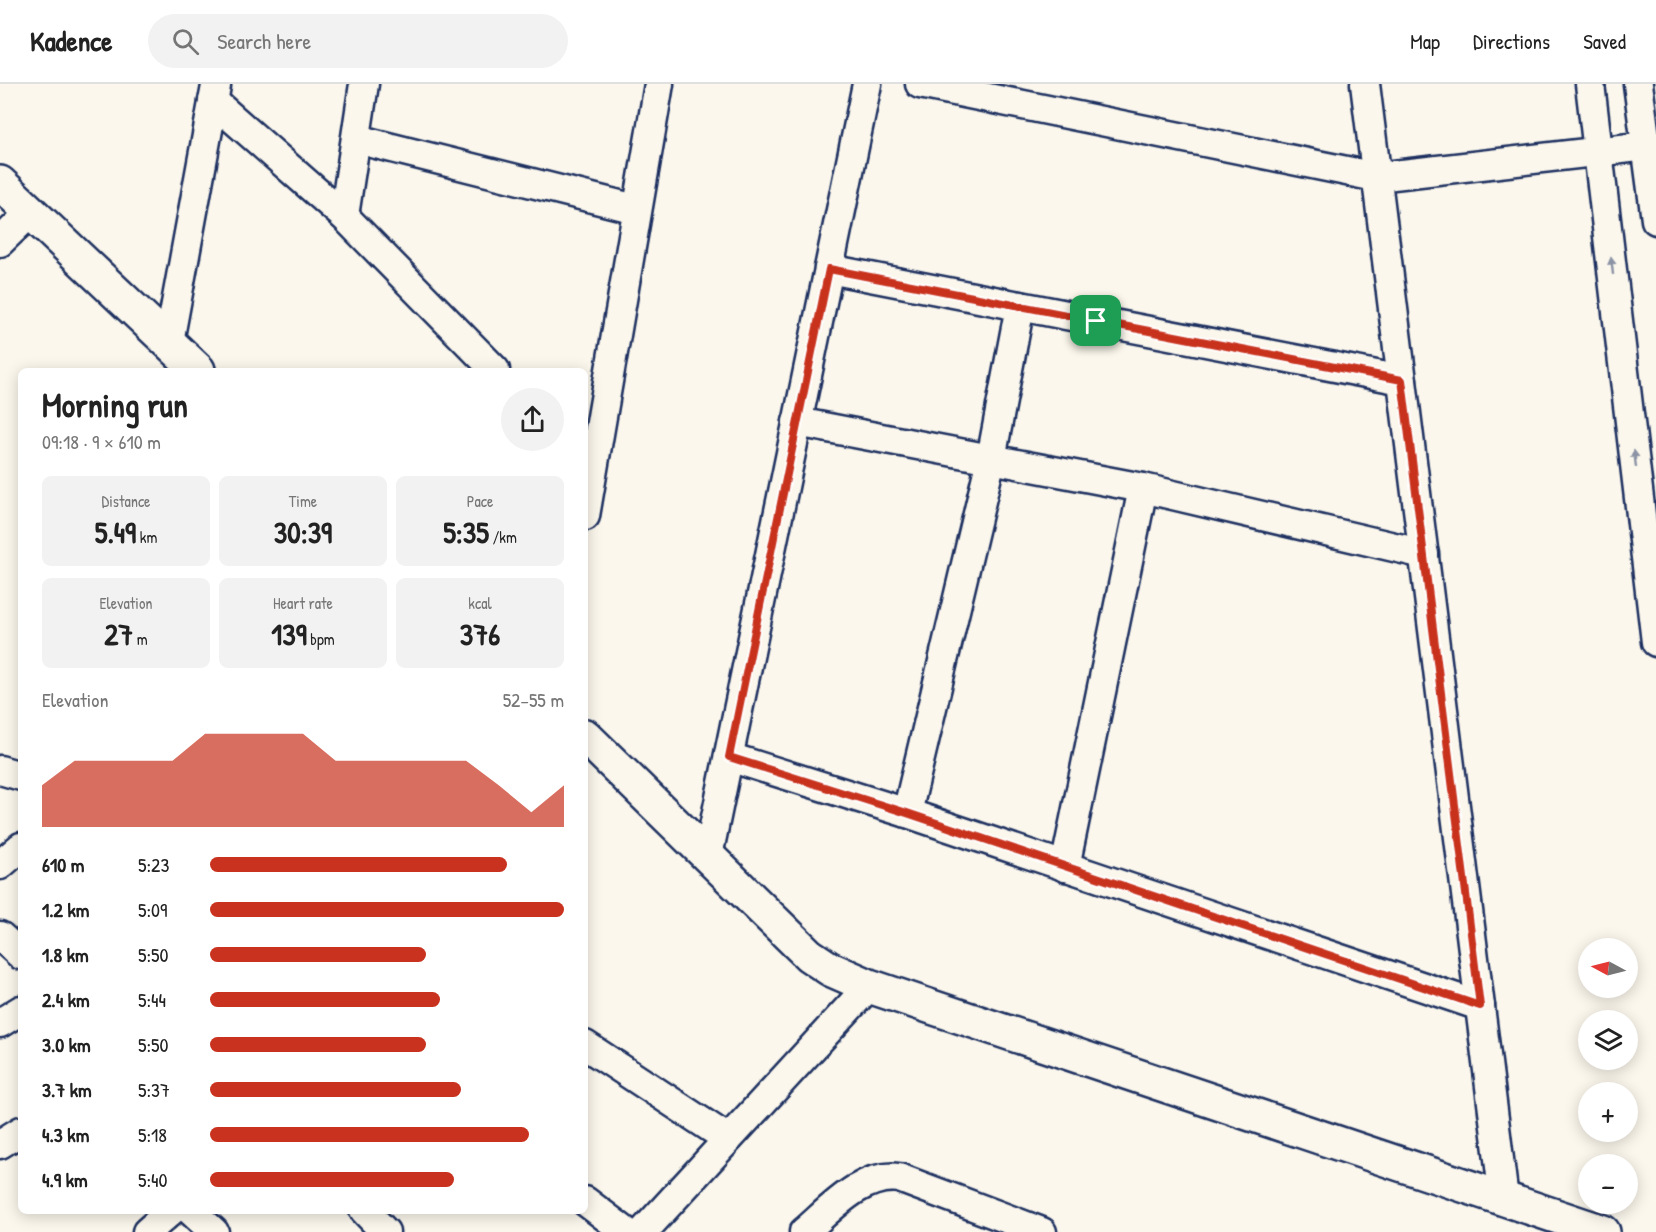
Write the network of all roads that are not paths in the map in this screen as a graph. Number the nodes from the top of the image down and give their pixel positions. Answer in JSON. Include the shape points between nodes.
{"nodes":[{"id":1,"x":364,"y":84,"type":"edge"},
{"id":2,"x":659,"y":84,"type":"edge"},
{"id":3,"x":867,"y":84,"type":"edge"},
{"id":4,"x":920,"y":84,"type":"edge"},
{"id":5,"x":1365,"y":84,"type":"edge"},
{"id":6,"x":1590,"y":84,"type":"edge"},
{"id":7,"x":1638,"y":84,"type":"edge"},
{"id":8,"x":215,"y":92,"type":"edge"},
{"id":9,"x":356,"y":139,"type":"junction"},
{"id":10,"x":1651,"y":146,"type":"edge"},
{"id":11,"x":1599,"y":154,"type":"junction"},
{"id":12,"x":1376,"y":177,"type":"junction"},
{"id":13,"x":0,"y":183,"type":"edge"},
{"id":14,"x":636,"y":208,"type":"junction"},
{"id":15,"x":32,"y":211,"type":"junction"},
{"id":16,"x":344,"y":216,"type":"junction"},
{"id":17,"x":1656,"y":220,"type":"edge"},
{"id":18,"x":0,"y":242,"type":"edge"},
{"id":19,"x":829,"y":269,"type":"junction"},
{"id":20,"x":1020,"y":306,"type":"junction"},
{"id":21,"x":169,"y":342,"type":"junction"},
{"id":22,"x":196,"y":368,"type":"edge"},
{"id":23,"x":493,"y":368,"type":"edge"},
{"id":24,"x":1402,"y":380,"type":"junction"},
{"id":25,"x":797,"y":422,"type":"junction"},
{"id":26,"x":991,"y":459,"type":"junction"},
{"id":27,"x":589,"y":468,"type":"edge"},
{"id":28,"x":1143,"y":488,"type":"junction"},
{"id":29,"x":1424,"y":554,"type":"junction"},
{"id":30,"x":1656,"y":642,"type":"edge"},
{"id":31,"x":588,"y":739,"type":"edge"},
{"id":32,"x":729,"y":757,"type":"junction"},
{"id":33,"x":0,"y":770,"type":"edge"},
{"id":34,"x":18,"y":775,"type":"edge"},
{"id":35,"x":907,"y":813,"type":"junction"},
{"id":36,"x":18,"y":850,"type":"edge"},
{"id":37,"x":708,"y":856,"type":"junction"},
{"id":38,"x":0,"y":865,"type":"edge"},
{"id":39,"x":1065,"y":867,"type":"junction"},
{"id":40,"x":0,"y":936,"type":"edge"},
{"id":41,"x":18,"y":952,"type":"edge"},
{"id":42,"x":868,"y":986,"type":"junction"},
{"id":43,"x":1480,"y":1006,"type":"junction"},
{"id":44,"x":18,"y":1012,"type":"edge"},
{"id":45,"x":0,"y":1023,"type":"edge"},
{"id":46,"x":588,"y":1047,"type":"edge"},
{"id":47,"x":18,"y":1133,"type":"edge"},
{"id":48,"x":728,"y":1139,"type":"junction"},
{"id":49,"x":0,"y":1144,"type":"edge"},
{"id":50,"x":1504,"y":1199,"type":"junction"},
{"id":51,"x":588,"y":1203,"type":"edge"},
{"id":52,"x":167,"y":1214,"type":"edge"},
{"id":53,"x":194,"y":1214,"type":"edge"},
{"id":54,"x":368,"y":1214,"type":"edge"},
{"id":55,"x":147,"y":1232,"type":"edge"},
{"id":56,"x":214,"y":1232,"type":"edge"},
{"id":57,"x":385,"y":1232,"type":"edge"},
{"id":58,"x":626,"y":1232,"type":"edge"},
{"id":59,"x":643,"y":1232,"type":"edge"},
{"id":60,"x":804,"y":1232,"type":"edge"},
{"id":61,"x":1042,"y":1232,"type":"edge"},
{"id":62,"x":1603,"y":1232,"type":"edge"}],
"edges":[{"from":1,"to":9,"type":"street"},
{"from":2,"to":14,"type":"street"},
{"from":3,"to":19,"type":"street"},
{"from":4,"to":12,"type":"street"},
{"from":5,"to":12,"type":"street"},
{"from":6,"to":11,"type":"street"},
{"from":7,"to":10,"type":"street"},
{"from":8,"to":16,"type":"street"},
{"from":8,"to":21,"type":"street"},
{"from":9,"to":14,"type":"street"},
{"from":9,"to":16,"type":"street"},
{"from":10,"to":11,"type":"street"},
{"from":10,"to":17,"type":"street"},
{"from":11,"to":12,"type":"street"},
{"from":30,"to":11,"type":"street","one_way":true},
{"from":12,"to":24,"type":"street"},
{"from":13,"to":15,"type":"street"},
{"from":14,"to":27,"type":"street"},
{"from":15,"to":18,"type":"street"},
{"from":15,"to":21,"type":"street"},
{"from":16,"to":23,"type":"street"},
{"from":19,"to":20,"type":"street"},
{"from":19,"to":25,"type":"street"},
{"from":20,"to":24,"type":"street"},
{"from":20,"to":26,"type":"street"},
{"from":21,"to":22,"type":"street"},
{"from":24,"to":29,"type":"street"},
{"from":25,"to":26,"type":"street"},
{"from":25,"to":32,"type":"street"},
{"from":26,"to":28,"type":"street"},
{"from":26,"to":35,"type":"street"},
{"from":28,"to":29,"type":"street"},
{"from":28,"to":39,"type":"street"},
{"from":29,"to":43,"type":"street"},
{"from":31,"to":37,"type":"street"},
{"from":32,"to":35,"type":"street"},
{"from":32,"to":37,"type":"street"},
{"from":33,"to":34,"type":"street"},
{"from":35,"to":39,"type":"street"},
{"from":36,"to":38,"type":"street"},
{"from":37,"to":42,"type":"street","via":[[809,955]]},
{"from":39,"to":43,"type":"street"},
{"from":40,"to":41,"type":"street"},
{"from":42,"to":48,"type":"street"},
{"from":42,"to":50,"type":"street"},
{"from":43,"to":50,"type":"street"},
{"from":44,"to":45,"type":"street"},
{"from":46,"to":48,"type":"street"},
{"from":47,"to":49,"type":"street"},
{"from":48,"to":59,"type":"street"},
{"from":50,"to":62,"type":"street"},
{"from":51,"to":58,"type":"street"},
{"from":52,"to":55,"type":"street"},
{"from":53,"to":56,"type":"street"},
{"from":54,"to":57,"type":"street"},
{"from":60,"to":61,"type":"street","via":[[860,1187],[883,1176],[899,1178]]}]}
